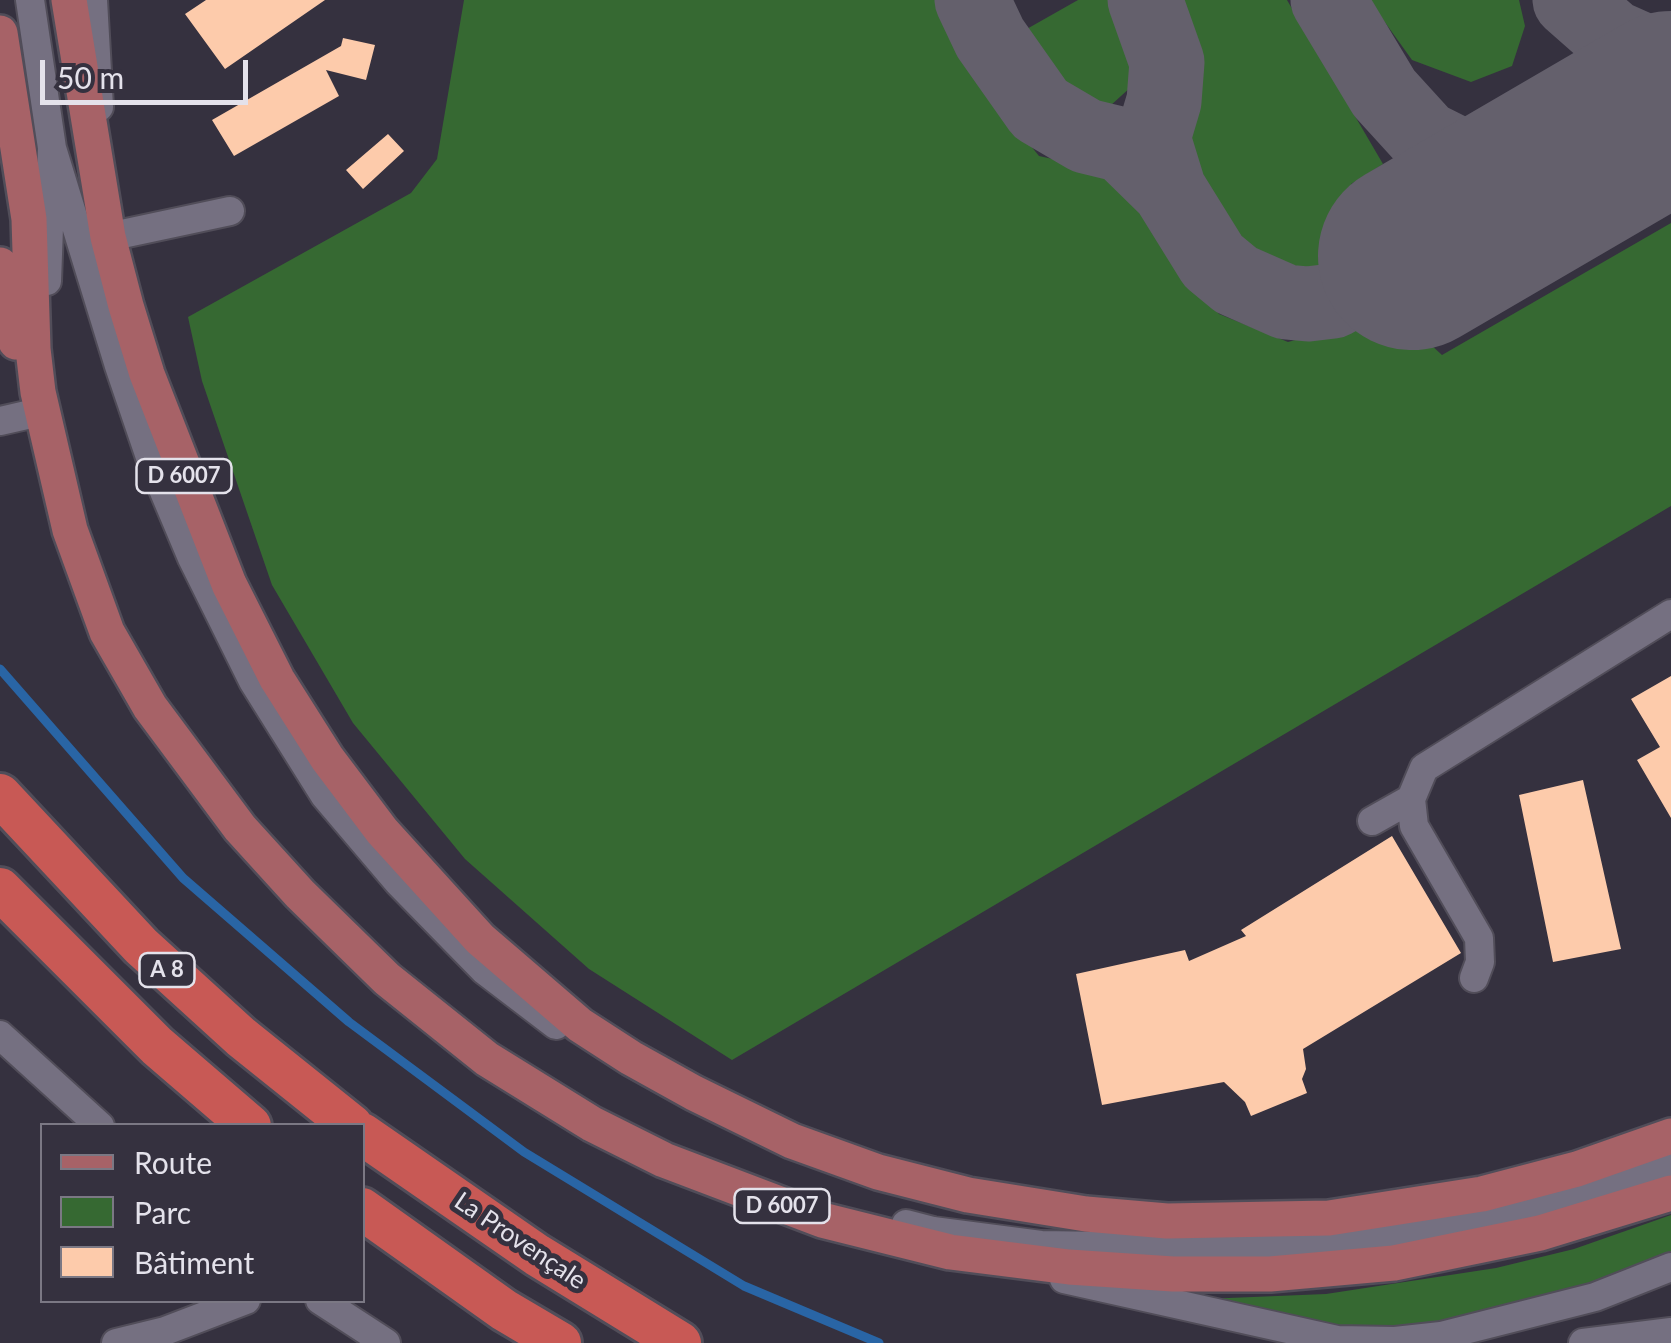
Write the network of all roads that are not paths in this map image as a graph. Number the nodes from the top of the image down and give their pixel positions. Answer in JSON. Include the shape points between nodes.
{"nodes":[{"id":1,"x":30,"y":0,"type":"edge"},
{"id":2,"x":69,"y":0,"type":"edge"},
{"id":3,"x":93,"y":0,"type":"edge"},
{"id":4,"x":0,"y":32,"type":"edge"},
{"id":5,"x":52,"y":148,"type":"junction"},
{"id":6,"x":101,"y":194,"type":"junction"},
{"id":7,"x":230,"y":211,"type":"dead end"},
{"id":8,"x":108,"y":237,"type":"junction"},
{"id":9,"x":0,"y":266,"type":"edge"},
{"id":10,"x":15,"y":417,"type":"edge"},
{"id":11,"x":1671,"y":614,"type":"edge"},
{"id":12,"x":107,"y":632,"type":"junction"},
{"id":13,"x":140,"y":664,"type":"junction"},
{"id":14,"x":0,"y":795,"type":"edge"},
{"id":15,"x":1411,"y":799,"type":"junction"},
{"id":16,"x":1372,"y":821,"type":"dead end"},
{"id":17,"x":0,"y":889,"type":"edge"},
{"id":18,"x":1474,"y":978,"type":"dead end"},
{"id":19,"x":0,"y":1035,"type":"edge"},
{"id":20,"x":97,"y":1123,"type":"edge"},
{"id":21,"x":247,"y":1123,"type":"edge"},
{"id":22,"x":348,"y":1123,"type":"edge"},
{"id":23,"x":365,"y":1136,"type":"edge"},
{"id":24,"x":1671,"y":1136,"type":"edge"},
{"id":25,"x":1671,"y":1162,"type":"edge"},
{"id":26,"x":1671,"y":1193,"type":"edge"},
{"id":27,"x":365,"y":1210,"type":"edge"},
{"id":28,"x":1191,"y":1246,"type":"junction"},
{"id":29,"x":950,"y":1252,"type":"junction"},
{"id":30,"x":1671,"y":1267,"type":"edge"},
{"id":31,"x":238,"y":1303,"type":"edge"},
{"id":32,"x":325,"y":1303,"type":"edge"},
{"id":33,"x":1671,"y":1332,"type":"edge"},
{"id":34,"x":116,"y":1343,"type":"edge"},
{"id":35,"x":386,"y":1343,"type":"edge"},
{"id":36,"x":560,"y":1343,"type":"edge"},
{"id":37,"x":680,"y":1343,"type":"edge"},
{"id":38,"x":1583,"y":1343,"type":"edge"}],
"edges":[{"from":1,"to":5,"type":"street"},
{"from":2,"to":6,"type":"main road","number":"D 6007"},
{"from":3,"to":6,"type":"street"},
{"from":4,"to":12,"type":"main road","number":"D 6007","via":[[29,219],[38,392],[70,530]]},
{"from":5,"to":13,"type":"street","via":[[46,281],[53,387],[83,521]]},
{"from":5,"to":28,"type":"street","via":[[152,463],[253,681],[325,796],[484,970],[592,1052],[718,1124],[840,1176],[974,1213]]},
{"from":6,"to":8,"type":"main road","number":"D 6007"},
{"from":7,"to":8,"type":"street"},
{"from":8,"to":24,"type":"main road","number":"D 6007","via":[[146,374],[221,566],[277,679],[327,758],[382,831],[480,939],[580,1025],[630,1058],[792,1141],[878,1172],[968,1195],[1167,1221],[1329,1218],[1446,1201],[1577,1169]]},
{"from":9,"to":10,"type":"main road"},
{"from":10,"to":12,"type":"main road","via":[[80,588]]},
{"from":11,"to":15,"type":"street","via":[[1424,768]]},
{"from":12,"to":13,"type":"street"},
{"from":12,"to":29,"type":"main road","number":"D 6007","via":[[150,707],[240,828],[387,979],[487,1059],[664,1160],[822,1220]]},
{"from":13,"to":28,"type":"street","via":[[200,753],[292,866],[395,968],[507,1053],[603,1114],[828,1204],[932,1230],[1041,1245]]},
{"from":14,"to":22,"type":"highway","number":"A 8","via":[[141,946]]},
{"from":15,"to":16,"type":"street"},
{"from":15,"to":18,"type":"street","via":[[1414,826],[1479,938]]},
{"from":17,"to":21,"type":"highway","number":"A 8","via":[[157,1046]]},
{"from":19,"to":20,"type":"street"},
{"from":23,"to":37,"type":"highway","name":"La Provençale","via":[[537,1256]]},
{"from":25,"to":28,"type":"street","via":[[1584,1192],[1382,1238]]},
{"from":26,"to":29,"type":"main road","number":"D 6007","via":[[1485,1247],[1330,1271],[1172,1274]]},
{"from":27,"to":36,"type":"highway"},
{"from":29,"to":30,"type":"street","via":[[1338,1340],[1441,1336],[1595,1297]]},
{"from":31,"to":34,"type":"street"},
{"from":32,"to":35,"type":"street"},
{"from":33,"to":38,"type":"street"}]}
